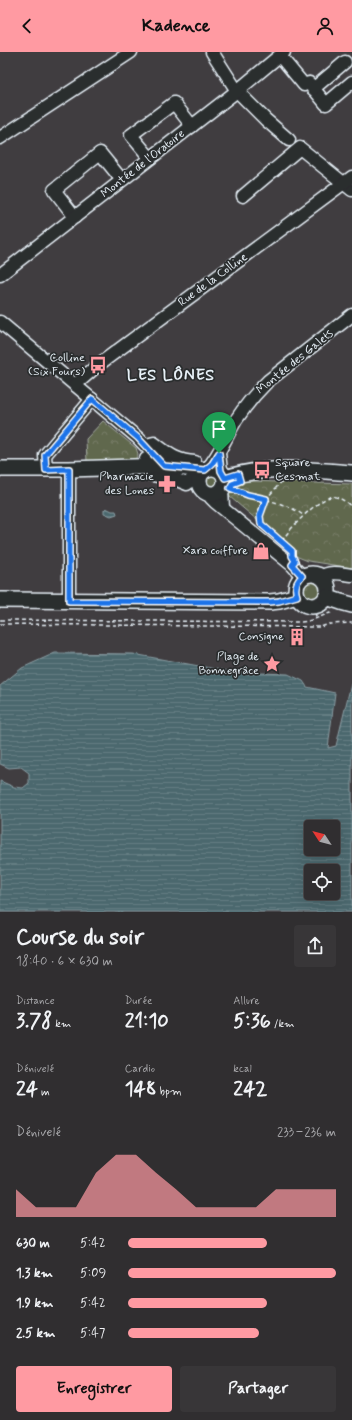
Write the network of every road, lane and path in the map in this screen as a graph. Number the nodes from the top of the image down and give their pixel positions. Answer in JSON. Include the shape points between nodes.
{"nodes":[{"id":1,"x":130,"y":52,"type":"edge"},
{"id":2,"x":212,"y":52,"type":"edge"},
{"id":3,"x":282,"y":54,"type":"edge"},
{"id":4,"x":345,"y":62,"type":"dead end"},
{"id":5,"x":352,"y":82,"type":"edge"},
{"id":6,"x":313,"y":88,"type":"junction"},
{"id":7,"x":237,"y":91,"type":"junction"},
{"id":8,"x":192,"y":126,"type":"junction"},
{"id":9,"x":0,"y":138,"type":"edge"},
{"id":10,"x":288,"y":140,"type":"dead end"},
{"id":11,"x":150,"y":158,"type":"junction"},
{"id":12,"x":122,"y":180,"type":"junction"},
{"id":13,"x":349,"y":184,"type":"edge"},
{"id":14,"x":243,"y":196,"type":"dead end"},
{"id":15,"x":75,"y":217,"type":"junction"},
{"id":16,"x":0,"y":275,"type":"edge"},
{"id":17,"x":352,"y":315,"type":"edge"},
{"id":18,"x":0,"y":322,"type":"edge"},
{"id":19,"x":75,"y":385,"type":"junction"},
{"id":20,"x":92,"y":399,"type":"junction"},
{"id":21,"x":146,"y":445,"type":"junction"},
{"id":22,"x":147,"y":466,"type":"junction"},
{"id":23,"x":169,"y":466,"type":"junction"},
{"id":24,"x":0,"y":469,"type":"edge"},
{"id":25,"x":69,"y":469,"type":"junction"},
{"id":26,"x":46,"y":470,"type":"junction"},
{"id":27,"x":352,"y":473,"type":"edge"},
{"id":28,"x":285,"y":478,"type":"dead end"},
{"id":29,"x":211,"y":479,"type":"junction"},
{"id":30,"x":266,"y":499,"type":"junction"},
{"id":31,"x":352,"y":507,"type":"edge"},
{"id":32,"x":304,"y":516,"type":"junction"},
{"id":33,"x":282,"y":541,"type":"junction"},
{"id":34,"x":287,"y":546,"type":"dead end"},
{"id":35,"x":352,"y":575,"type":"edge"},
{"id":36,"x":302,"y":576,"type":"junction"},
{"id":37,"x":322,"y":577,"type":"junction"},
{"id":38,"x":297,"y":596,"type":"junction"},
{"id":39,"x":326,"y":597,"type":"junction"},
{"id":40,"x":0,"y":600,"type":"edge"},
{"id":41,"x":69,"y":601,"type":"junction"},
{"id":42,"x":352,"y":605,"type":"edge"},
{"id":43,"x":332,"y":612,"type":"dead end"},
{"id":44,"x":314,"y":613,"type":"dead end"},
{"id":45,"x":317,"y":619,"type":"junction"},
{"id":46,"x":0,"y":620,"type":"edge"},
{"id":47,"x":352,"y":623,"type":"edge"},
{"id":48,"x":0,"y":624,"type":"edge"}],
"edges":[{"from":1,"to":9,"type":"street"},
{"from":2,"to":7,"type":"street"},
{"from":3,"to":6,"type":"street","via":[[304,85],[309,83]]},
{"from":3,"to":7,"type":"street","name":"Montée de l'Oratoire"},
{"from":4,"to":6,"type":"street"},
{"from":5,"to":6,"type":"street","via":[[326,104]]},
{"from":7,"to":8,"type":"street","name":"Montée de l'Oratoire"},
{"from":7,"to":10,"type":"street"},
{"from":8,"to":11,"type":"street","name":"Montée de l'Oratoire"},
{"from":8,"to":11,"type":"street","via":[[174,103],[131,135]]},
{"from":11,"to":12,"type":"street","name":"Montée de l'Oratoire"},
{"from":12,"to":15,"type":"street","name":"Montée de l'Oratoire"},
{"from":12,"to":15,"type":"street","via":[[100,153],[54,190]]},
{"from":13,"to":14,"type":"street","via":[[300,148]]},
{"from":13,"to":19,"type":"street","name":"Rue de la Colline","via":[[98,365]]},
{"from":15,"to":16,"type":"street","name":"Montée de l'Oratoire"},
{"from":17,"to":29,"type":"street","name":"Montée des Galets","via":[[268,381],[245,406],[219,453]]},
{"from":18,"to":19,"type":"street"},
{"from":19,"to":20,"type":"street"},
{"from":20,"to":21,"type":"street"},
{"from":20,"to":26,"type":"street","via":[[45,455]]},
{"from":21,"to":22,"type":"street"},
{"from":21,"to":23,"type":"street"},
{"from":21,"to":29,"type":"street","via":[[154,443],[181,461],[195,462]]},
{"from":22,"to":23,"type":"main road"},
{"from":22,"to":25,"type":"main road"},
{"from":22,"to":29,"type":"street","via":[[152,475],[172,478],[187,484]]},
{"from":23,"to":29,"type":"main road"},
{"from":24,"to":26,"type":"main road"},
{"from":25,"to":26,"type":"main road"},
{"from":25,"to":41,"type":"street"},
{"from":27,"to":29,"type":"main road","via":[[280,469]]},
{"from":28,"to":30,"type":"path"},
{"from":29,"to":30,"type":"path","via":[[248,495]]},
{"from":29,"to":36,"type":"street","via":[[211,498]]},
{"from":30,"to":32,"type":"path","via":[[288,506]]},
{"from":30,"to":33,"type":"path","via":[[260,516],[261,524]]},
{"from":31,"to":32,"type":"path","via":[[346,501],[331,497],[318,503]]},
{"from":32,"to":33,"type":"path"},
{"from":33,"to":34,"type":"path"},
{"from":35,"to":37,"type":"street","via":[[330,573]]},
{"from":36,"to":37,"type":"main road","via":[[312,573]]},
{"from":36,"to":38,"type":"main road","via":[[295,588]]},
{"from":37,"to":39,"type":"main road","via":[[328,588]]},
{"from":38,"to":39,"type":"main road","via":[[303,604],[313,606]]},
{"from":38,"to":41,"type":"main road","via":[[270,602]]},
{"from":39,"to":42,"type":"main road"},
{"from":40,"to":41,"type":"main road"},
{"from":43,"to":45,"type":"path"},
{"from":44,"to":45,"type":"path"},
{"from":45,"to":46,"type":"path","via":[[301,622]]},
{"from":47,"to":48,"type":"path","via":[[320,627]]}]}
